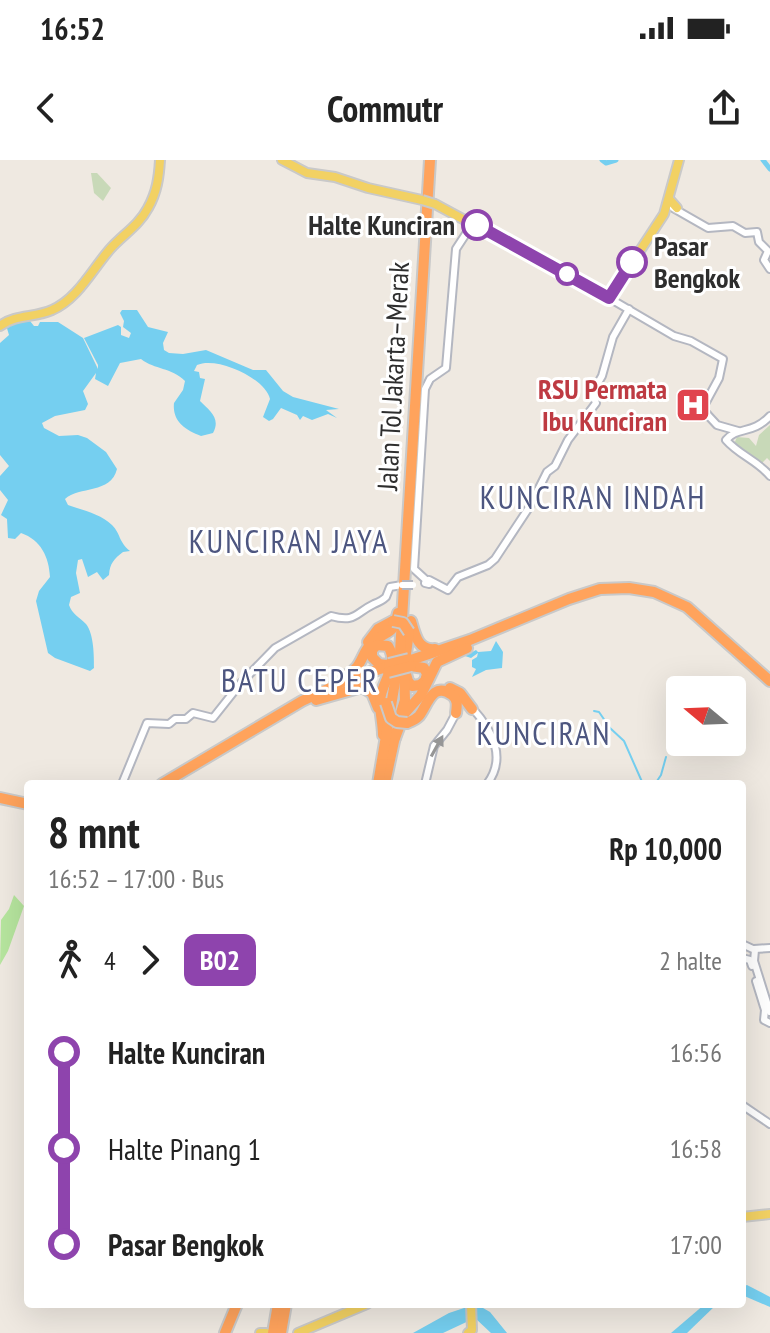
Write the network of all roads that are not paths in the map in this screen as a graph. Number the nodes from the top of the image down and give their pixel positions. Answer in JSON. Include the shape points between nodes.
{"nodes":[{"id":1,"x":160,"y":160,"type":"edge"},
{"id":2,"x":282,"y":160,"type":"edge"},
{"id":3,"x":432,"y":160,"type":"edge"},
{"id":4,"x":679,"y":160,"type":"edge"},
{"id":5,"x":668,"y":202,"type":"junction"},
{"id":6,"x":677,"y":208,"type":"joint"},
{"id":7,"x":692,"y":216,"type":"junction"},
{"id":8,"x":473,"y":223,"type":"junction"},
{"id":9,"x":724,"y":226,"type":"junction"},
{"id":10,"x":770,"y":253,"type":"edge"},
{"id":11,"x":770,"y":267,"type":"edge"},
{"id":12,"x":609,"y":298,"type":"junction"},
{"id":13,"x":629,"y":309,"type":"junction"},
{"id":14,"x":0,"y":326,"type":"edge"},
{"id":15,"x":770,"y":418,"type":"edge"},
{"id":16,"x":740,"y":432,"type":"junction"},
{"id":17,"x":744,"y":455,"type":"junction"},
{"id":18,"x":770,"y":474,"type":"edge"},
{"id":19,"x":427,"y":581,"type":"junction"},
{"id":20,"x":406,"y":586,"type":"junction"},
{"id":21,"x":404,"y":606,"type":"junction"},
{"id":22,"x":403,"y":624,"type":"junction"},
{"id":23,"x":511,"y":625,"type":"junction"},
{"id":24,"x":410,"y":663,"type":"junction"},
{"id":25,"x":390,"y":666,"type":"junction"},
{"id":26,"x":434,"y":669,"type":"junction"},
{"id":27,"x":349,"y":674,"type":"junction"},
{"id":28,"x":770,"y":684,"type":"edge"},
{"id":29,"x":316,"y":700,"type":"junction"},
{"id":30,"x":472,"y":709,"type":"junction"},
{"id":31,"x":287,"y":710,"type":"junction"},
{"id":32,"x":456,"y":713,"type":"junction"},
{"id":33,"x":411,"y":721,"type":"junction"},
{"id":34,"x":270,"y":725,"type":"junction"},
{"id":35,"x":389,"y":738,"type":"junction"},
{"id":36,"x":194,"y":768,"type":"junction"},
{"id":37,"x":124,"y":780,"type":"edge"},
{"id":38,"x":163,"y":780,"type":"edge"},
{"id":39,"x":170,"y":780,"type":"edge"},
{"id":40,"x":178,"y":780,"type":"edge"},
{"id":41,"x":381,"y":780,"type":"edge"},
{"id":42,"x":381,"y":780,"type":"edge"},
{"id":43,"x":381,"y":780,"type":"edge"},
{"id":44,"x":426,"y":780,"type":"edge"},
{"id":45,"x":489,"y":780,"type":"edge"},
{"id":46,"x":0,"y":800,"type":"edge"},
{"id":47,"x":24,"y":806,"type":"edge"},
{"id":48,"x":746,"y":946,"type":"edge"},
{"id":49,"x":770,"y":948,"type":"edge"},
{"id":50,"x":757,"y":950,"type":"junction"},
{"id":51,"x":746,"y":959,"type":"edge"},
{"id":52,"x":767,"y":1010,"type":"edge"},
{"id":53,"x":770,"y":1023,"type":"edge"},
{"id":54,"x":746,"y":1108,"type":"edge"},
{"id":55,"x":770,"y":1124,"type":"edge"},
{"id":56,"x":770,"y":1212,"type":"edge"},
{"id":57,"x":746,"y":1215,"type":"edge"},
{"id":58,"x":280,"y":1308,"type":"edge"},
{"id":59,"x":348,"y":1308,"type":"edge"},
{"id":60,"x":355,"y":1308,"type":"edge"},
{"id":61,"x":472,"y":1308,"type":"edge"},
{"id":62,"x":335,"y":1315,"type":"junction"},
{"id":63,"x":471,"y":1330,"type":"edge"},
{"id":64,"x":277,"y":1331,"type":"edge"},
{"id":65,"x":296,"y":1333,"type":"edge"}],
"edges":[{"from":1,"to":14,"type":"main road","via":[[146,212],[65,303]]},
{"from":2,"to":8,"type":"main road","bridge":true,"via":[[307,173],[435,204]]},
{"from":3,"to":20,"type":"highway","name":"Jalan Tol Jakarta–Merak"},
{"from":4,"to":5,"type":"main road"},
{"from":5,"to":6,"type":"main road"},
{"from":5,"to":7,"type":"main road"},
{"from":5,"to":12,"type":"main road"},
{"from":6,"to":7,"type":"main road"},
{"from":7,"to":9,"type":"main road","via":[[708,228]]},
{"from":8,"to":12,"type":"main road"},
{"from":8,"to":19,"type":"main road","via":[[456,249],[446,368],[425,389],[414,569]]},
{"from":9,"to":10,"type":"main road","via":[[734,223],[758,231]]},
{"from":9,"to":11,"type":"main road","via":[[759,234]]},
{"from":10,"to":11,"type":"main road"},
{"from":12,"to":13,"type":"main road"},
{"from":13,"to":16,"type":"main road","via":[[723,359],[703,412],[717,425]]},
{"from":13,"to":19,"type":"main road","via":[[592,395],[596,403],[497,557],[458,577],[448,590]]},
{"from":15,"to":16,"type":"main road"},
{"from":16,"to":17,"type":"main road","via":[[733,440]]},
{"from":16,"to":17,"type":"main road","via":[[726,440]]},
{"from":17,"to":18,"type":"main road"},
{"from":19,"to":20,"type":"main road"},
{"from":20,"to":21,"type":"highway","name":"Jalan Tol Jakarta–Merak"},
{"from":20,"to":22,"type":"highway"},
{"from":20,"to":27,"type":"highway","via":[[392,631],[372,642]]},
{"from":20,"to":37,"type":"main road","via":[[390,587],[386,597],[361,615],[346,620],[331,616],[276,647],[213,718],[193,713],[167,725],[148,723]]},
{"from":20,"to":41,"type":"highway","name":"Jalan Tol Jakarta–Merak","via":[[398,692]]},
{"from":21,"to":22,"type":"highway"},
{"from":21,"to":42,"type":"highway","name":"Jalan Tol Jakarta–Merak"},
{"from":22,"to":23,"type":"highway","via":[[429,649]]},
{"from":22,"to":24,"type":"highway","via":[[413,638]]},
{"from":22,"to":25,"type":"highway"},
{"from":22,"to":27,"type":"highway","via":[[374,633]]},
{"from":22,"to":35,"type":"highway","via":[[405,700]]},
{"from":23,"to":24,"type":"highway"},
{"from":23,"to":26,"type":"highway","via":[[445,656]]},
{"from":23,"to":28,"type":"highway","via":[[585,595],[653,595],[677,604]]},
{"from":24,"to":25,"type":"highway","bridge":true},
{"from":24,"to":30,"type":"highway","via":[[409,687],[449,688]]},
{"from":25,"to":29,"type":"highway"},
{"from":25,"to":31,"type":"highway","via":[[331,686]]},
{"from":25,"to":33,"type":"highway","bridge":true,"via":[[386,703],[391,718]]},
{"from":25,"to":34,"type":"highway","via":[[332,690]]},
{"from":25,"to":35,"type":"highway","via":[[374,660],[376,646],[388,646],[393,658],[380,698]]},
{"from":26,"to":33,"type":"highway","via":[[420,712]]},
{"from":26,"to":35,"type":"highway"},
{"from":27,"to":31,"type":"highway"},
{"from":29,"to":34,"type":"highway"},
{"from":29,"to":35,"type":"highway","via":[[356,687],[368,689]]},
{"from":30,"to":32,"type":"main road"},
{"from":30,"to":45,"type":"main road","via":[[496,748]]},
{"from":31,"to":36,"type":"highway"},
{"from":32,"to":33,"type":"highway","via":[[453,696],[438,692]]},
{"from":44,"to":32,"type":"main road","one_way":true,"via":[[434,746]]},
{"from":34,"to":36,"type":"highway"},
{"from":35,"to":43,"type":"highway"},
{"from":36,"to":38,"type":"highway"},
{"from":36,"to":39,"type":"highway"},
{"from":36,"to":40,"type":"highway"},
{"from":46,"to":47,"type":"highway"},
{"from":48,"to":50,"type":"main road"},
{"from":49,"to":50,"type":"main road"},
{"from":50,"to":52,"type":"main road","via":[[754,959]]},
{"from":51,"to":52,"type":"main road"},
{"from":52,"to":53,"type":"main road","via":[[764,1020]]},
{"from":54,"to":55,"type":"main road"},
{"from":56,"to":57,"type":"main road"},
{"from":58,"to":64,"type":"highway"},
{"from":59,"to":62,"type":"main road"},
{"from":60,"to":62,"type":"main road"},
{"from":61,"to":63,"type":"main road"},
{"from":62,"to":65,"type":"main road"}]}
